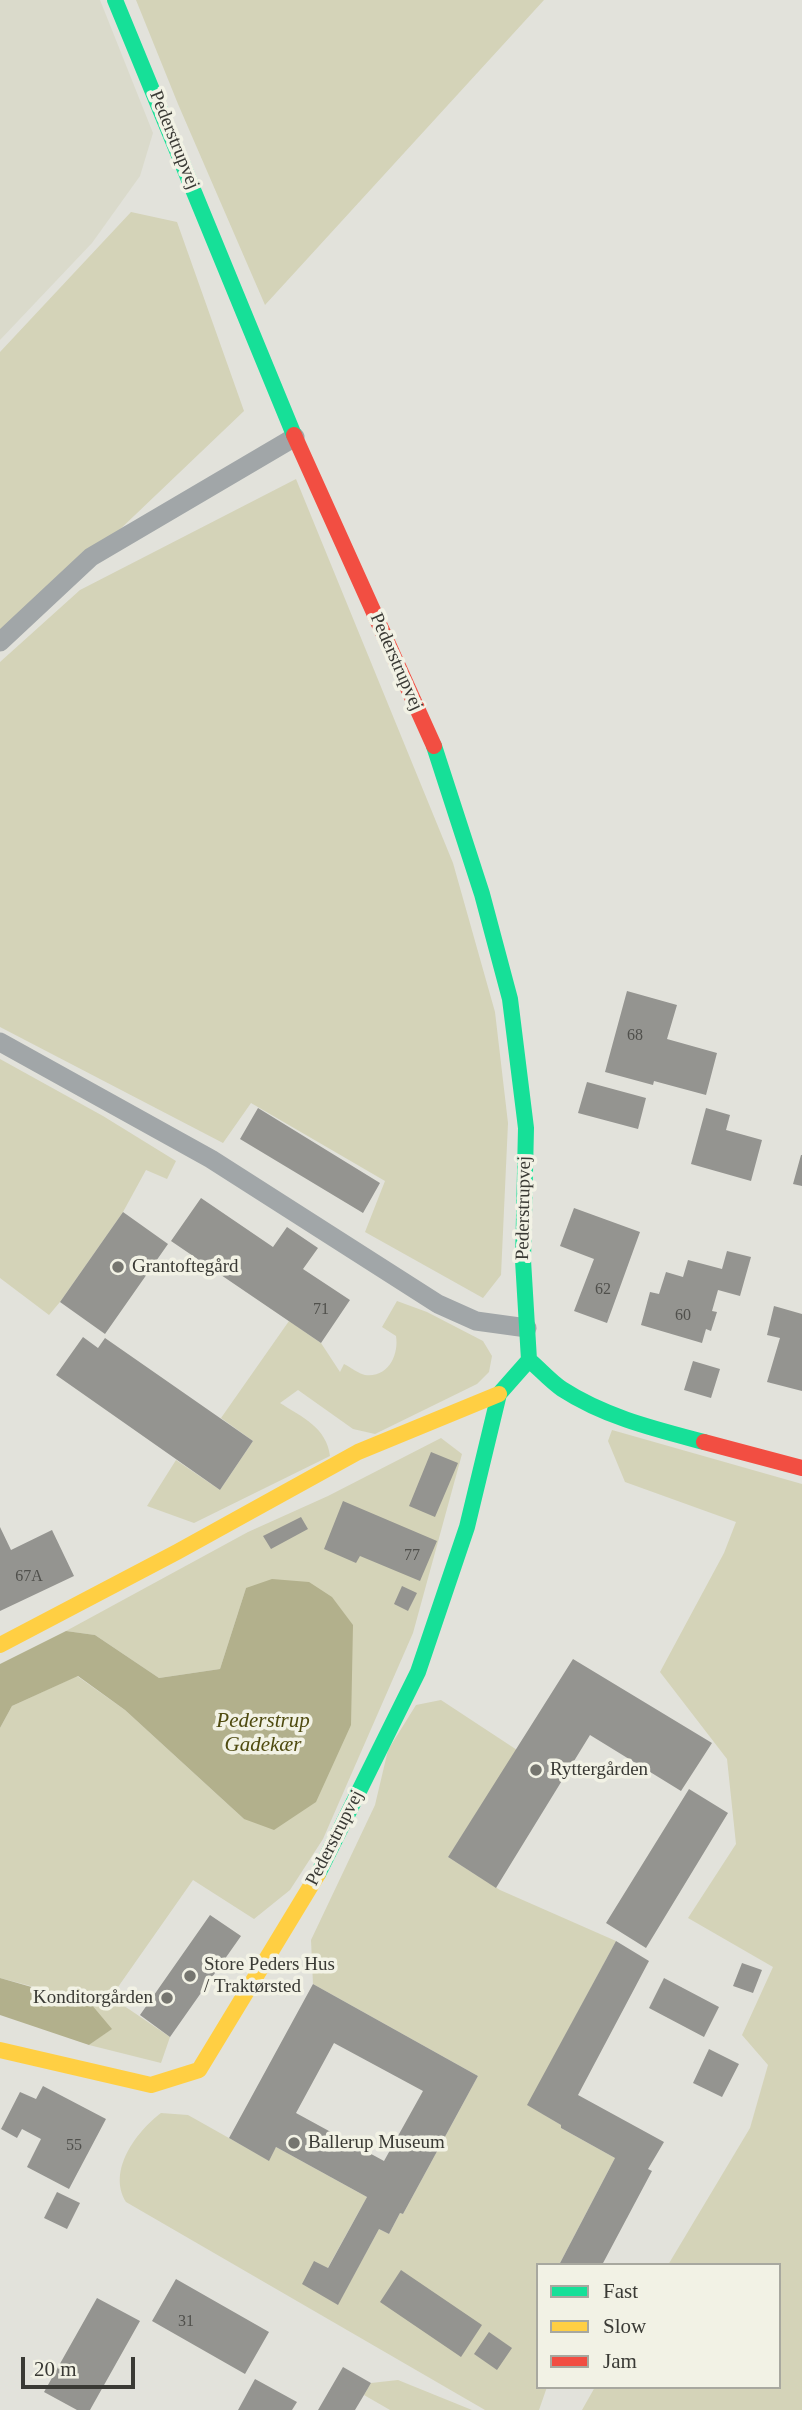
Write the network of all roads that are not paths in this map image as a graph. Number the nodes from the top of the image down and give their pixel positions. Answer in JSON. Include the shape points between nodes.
{"nodes":[{"id":1,"x":115,"y":0,"type":"edge"},
{"id":2,"x":295,"y":437,"type":"junction"},
{"id":3,"x":0,"y":642,"type":"edge"},
{"id":4,"x":0,"y":1042,"type":"edge"},
{"id":5,"x":527,"y":1328,"type":"junction"},
{"id":6,"x":529,"y":1360,"type":"junction"},
{"id":7,"x":499,"y":1394,"type":"junction"},
{"id":8,"x":802,"y":1468,"type":"edge"},
{"id":9,"x":0,"y":1645,"type":"edge"},
{"id":10,"x":0,"y":2050,"type":"edge"}],
"edges":[{"from":1,"to":2,"type":"street","name":"Pederstrupvej"},
{"from":2,"to":3,"type":"lane","via":[[91,557]]},
{"from":2,"to":5,"type":"street","name":"Pederstrupvej","via":[[437,754],[510,999],[526,1128],[523,1260]]},
{"from":4,"to":5,"type":"lane","via":[[211,1159],[438,1304],[476,1321]]},
{"from":5,"to":6,"type":"street","name":"Pederstrupvej"},
{"from":6,"to":7,"type":"street","name":"Pederstrupvej"},
{"from":6,"to":8,"type":"street","via":[[560,1388],[604,1412]]},
{"from":7,"to":9,"type":"street","name":"Pederstrupvej","via":[[358,1452]]},
{"from":7,"to":10,"type":"street","name":"Pederstrupvej","via":[[467,1527],[418,1672],[314,1882],[199,2070],[152,2085]]}]}
